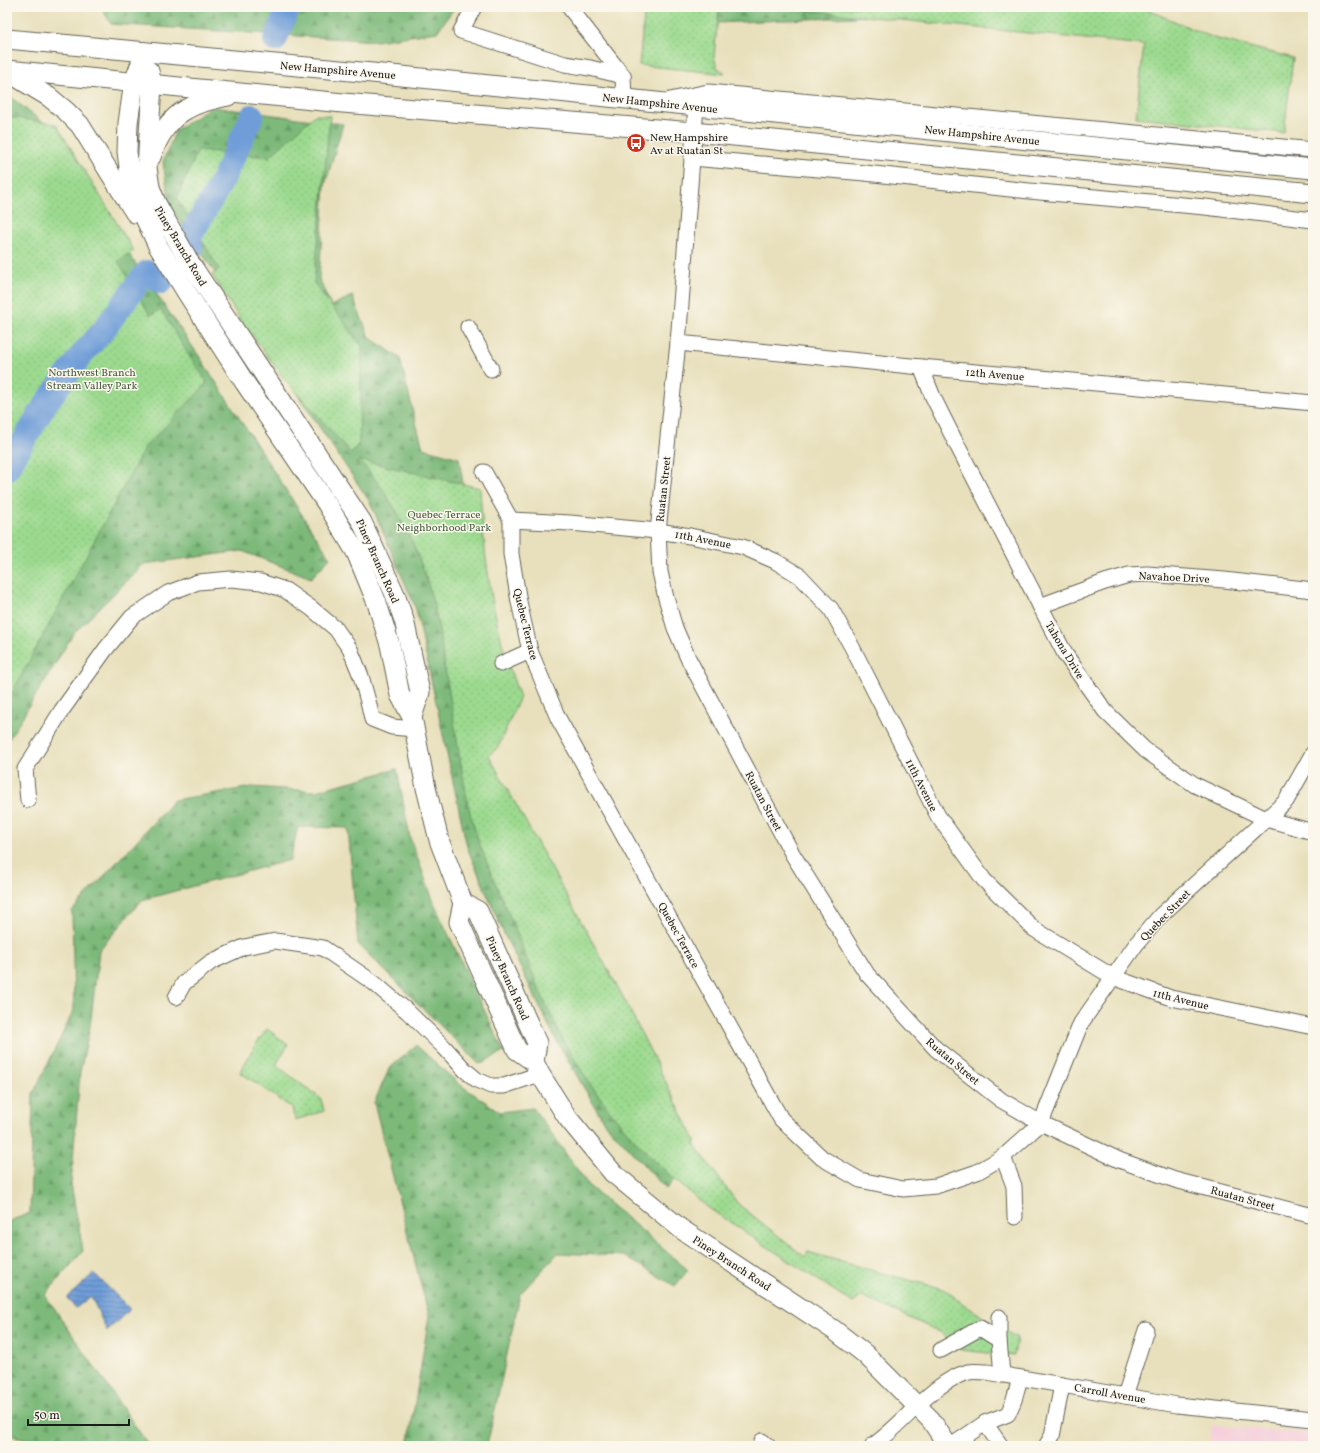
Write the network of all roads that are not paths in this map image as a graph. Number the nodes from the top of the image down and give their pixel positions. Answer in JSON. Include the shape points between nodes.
{"nodes":[{"id":1,"x":474,"y":7,"type":"edge"},
{"id":2,"x":569,"y":7,"type":"edge"},
{"id":3,"x":7,"y":39,"type":"edge"},
{"id":4,"x":145,"y":52,"type":"junction"},
{"id":5,"x":604,"y":52,"type":"junction"},
{"id":6,"x":590,"y":68,"type":"junction"},
{"id":7,"x":7,"y":70,"type":"edge"},
{"id":8,"x":623,"y":76,"type":"junction"},
{"id":9,"x":143,"y":83,"type":"junction"},
{"id":10,"x":241,"y":93,"type":"junction"},
{"id":11,"x":624,"y":99,"type":"junction"},
{"id":12,"x":659,"y":103,"type":"junction"},
{"id":13,"x":696,"y":106,"type":"junction"},
{"id":14,"x":694,"y":132,"type":"junction"},
{"id":15,"x":1313,"y":150,"type":"edge"},
{"id":16,"x":692,"y":158,"type":"junction"},
{"id":17,"x":147,"y":168,"type":"junction"},
{"id":18,"x":1313,"y":169,"type":"edge"},
{"id":19,"x":1313,"y":193,"type":"edge"},
{"id":20,"x":1313,"y":220,"type":"edge"},
{"id":21,"x":158,"y":246,"type":"junction"},
{"id":22,"x":468,"y":327,"type":"dead end"},
{"id":23,"x":678,"y":343,"type":"junction"},
{"id":24,"x":921,"y":367,"type":"junction"},
{"id":25,"x":491,"y":369,"type":"dead end"},
{"id":26,"x":1313,"y":403,"type":"edge"},
{"id":27,"x":484,"y":472,"type":"dead end"},
{"id":28,"x":511,"y":520,"type":"junction"},
{"id":29,"x":658,"y":531,"type":"junction"},
{"id":30,"x":1313,"y":590,"type":"edge"},
{"id":31,"x":1040,"y":606,"type":"junction"},
{"id":32,"x":530,"y":651,"type":"junction"},
{"id":33,"x":501,"y":664,"type":"dead end"},
{"id":34,"x":413,"y":723,"type":"junction"},
{"id":35,"x":1313,"y":753,"type":"edge"},
{"id":36,"x":28,"y":800,"type":"dead end"},
{"id":37,"x":1266,"y":819,"type":"junction"},
{"id":38,"x":1313,"y":832,"type":"edge"},
{"id":39,"x":1113,"y":977,"type":"junction"},
{"id":40,"x":176,"y":996,"type":"dead end"},
{"id":41,"x":1313,"y":1027,"type":"edge"},
{"id":42,"x":537,"y":1068,"type":"junction"},
{"id":43,"x":1041,"y":1123,"type":"junction"},
{"id":44,"x":1003,"y":1157,"type":"junction"},
{"id":45,"x":1313,"y":1216,"type":"edge"},
{"id":46,"x":1015,"y":1217,"type":"dead end"},
{"id":47,"x":999,"y":1317,"type":"dead end"},
{"id":48,"x":1146,"y":1330,"type":"dead end"},
{"id":49,"x":999,"y":1340,"type":"junction"},
{"id":50,"x":941,"y":1350,"type":"dead end"},
{"id":51,"x":1002,"y":1375,"type":"junction"},
{"id":52,"x":1020,"y":1378,"type":"junction"},
{"id":53,"x":1062,"y":1385,"type":"junction"},
{"id":54,"x":1125,"y":1396,"type":"junction"},
{"id":55,"x":917,"y":1406,"type":"junction"},
{"id":56,"x":1313,"y":1419,"type":"edge"},
{"id":57,"x":985,"y":1423,"type":"junction"},
{"id":58,"x":872,"y":1446,"type":"edge"},
{"id":59,"x":948,"y":1446,"type":"edge"},
{"id":60,"x":951,"y":1446,"type":"edge"},
{"id":61,"x":1001,"y":1446,"type":"edge"},
{"id":62,"x":1046,"y":1446,"type":"edge"}],
"edges":[{"from":1,"to":6,"type":"street","via":[[461,31],[565,64]]},
{"from":2,"to":5,"type":"street"},
{"from":3,"to":4,"type":"main road","name":"New Hampshire Avenue"},
{"from":4,"to":9,"type":"main road","name":"Piney Branch Road"},
{"from":4,"to":11,"type":"main road","name":"New Hampshire Avenue"},
{"from":5,"to":6,"type":"street"},
{"from":5,"to":8,"type":"street"},
{"from":6,"to":8,"type":"street"},
{"from":7,"to":9,"type":"main road"},
{"from":7,"to":21,"type":"main road","via":[[49,97],[80,125]]},
{"from":8,"to":11,"type":"street"},
{"from":9,"to":10,"type":"main road"},
{"from":9,"to":17,"type":"main road","name":"Piney Branch Road"},
{"from":9,"to":21,"type":"main road","name":"Piney Branch Road","via":[[128,123],[127,152],[130,175],[138,202]]},
{"from":10,"to":14,"type":"main road"},
{"from":10,"to":17,"type":"main road","via":[[186,109],[161,135]]},
{"from":11,"to":12,"type":"main road","name":"New Hampshire Avenue"},
{"from":12,"to":13,"type":"main road","name":"New Hampshire Avenue"},
{"from":12,"to":15,"type":"street","via":[[708,92]]},
{"from":13,"to":14,"type":"street","name":"Ruatan Street"},
{"from":13,"to":18,"type":"main road","name":"New Hampshire Avenue"},
{"from":14,"to":16,"type":"street","name":"Ruatan Street"},
{"from":14,"to":19,"type":"main road"},
{"from":16,"to":20,"type":"street","via":[[865,173]]},
{"from":16,"to":23,"type":"street","name":"Ruatan Street"},
{"from":17,"to":34,"type":"main road","name":"Piney Branch Road","via":[[156,203],[190,263],[362,522],[404,620],[420,692]]},
{"from":21,"to":34,"type":"main road","name":"Piney Branch Road","via":[[356,552],[390,645],[400,695]]},
{"from":22,"to":25,"type":"street"},
{"from":23,"to":24,"type":"street","name":"12th Avenue"},
{"from":23,"to":29,"type":"street","name":"Ruatan Street"},
{"from":24,"to":26,"type":"street","name":"12th Avenue"},
{"from":24,"to":31,"type":"street","name":"Tahona Drive","via":[[933,397]]},
{"from":27,"to":28,"type":"street"},
{"from":28,"to":29,"type":"street","name":"11th Avenue"},
{"from":28,"to":32,"type":"street","name":"Quebec Terrace","via":[[511,554]]},
{"from":29,"to":39,"type":"street","name":"11th Avenue","via":[[743,547],[775,561],[800,576],[831,609],[938,816],[984,880],[1034,929]]},
{"from":29,"to":43,"type":"street","name":"Ruatan Street","via":[[660,572],[666,598],[688,658],[793,855],[867,974],[936,1049],[1001,1100]]},
{"from":30,"to":31,"type":"street","name":"Navahoe Drive","via":[[1147,574],[1130,575]]},
{"from":31,"to":37,"type":"street","name":"Tahona Drive","via":[[1065,654],[1105,711],[1144,750],[1195,785]]},
{"from":32,"to":33,"type":"street"},
{"from":32,"to":44,"type":"street","name":"Quebec Terrace","via":[[558,718],[781,1119],[822,1158],[860,1180],[902,1188],[936,1186],[978,1172]]},
{"from":34,"to":36,"type":"street","via":[[392,727],[372,719],[361,676],[350,649],[336,629],[285,590],[261,582],[231,579],[198,582],[168,593],[132,617],[105,650],[62,710],[25,769]]},
{"from":34,"to":42,"type":"main road","name":"Piney Branch Road","via":[[439,840],[463,903],[459,922],[517,1050]]},
{"from":35,"to":37,"type":"street","name":"Quebec Street","via":[[1286,801]]},
{"from":37,"to":38,"type":"street","name":"Tahona Drive"},
{"from":37,"to":39,"type":"street","name":"Quebec Street","via":[[1161,915]]},
{"from":39,"to":41,"type":"street","name":"11th Avenue","via":[[1171,998]]},
{"from":39,"to":43,"type":"street","name":"Quebec Street","via":[[1081,1023]]},
{"from":40,"to":42,"type":"street","via":[[184,983],[211,962],[244,947],[275,941],[323,948],[391,997],[478,1080],[491,1086],[504,1086]]},
{"from":42,"to":55,"type":"main road","name":"Piney Branch Road","via":[[567,1117],[613,1173],[681,1229],[834,1330],[865,1354]]},
{"from":43,"to":44,"type":"street","name":"Quebec Terrace"},
{"from":43,"to":45,"type":"street","name":"Ruatan Street","via":[[1119,1160],[1175,1180]]},
{"from":44,"to":46,"type":"street","via":[[1014,1186]]},
{"from":47,"to":49,"type":"street"},
{"from":48,"to":54,"type":"street"},
{"from":49,"to":50,"type":"street","via":[[980,1328]]},
{"from":49,"to":51,"type":"street"},
{"from":51,"to":52,"type":"street","name":"Carroll Avenue"},
{"from":51,"to":55,"type":"street","name":"Carroll Avenue","via":[[969,1372],[937,1389]]},
{"from":52,"to":53,"type":"street","name":"Carroll Avenue"},
{"from":52,"to":57,"type":"street","via":[[1008,1414]]},
{"from":53,"to":54,"type":"street","name":"Carroll Avenue"},
{"from":53,"to":62,"type":"street","via":[[1052,1436]]},
{"from":54,"to":56,"type":"street","name":"Carroll Avenue","via":[[1177,1405]]},
{"from":55,"to":58,"type":"street","name":"Carroll Avenue","via":[[886,1437]]},
{"from":55,"to":59,"type":"main road","name":"Piney Branch Road","via":[[931,1420]]},
{"from":57,"to":60,"type":"street"},
{"from":57,"to":61,"type":"street"}]}
